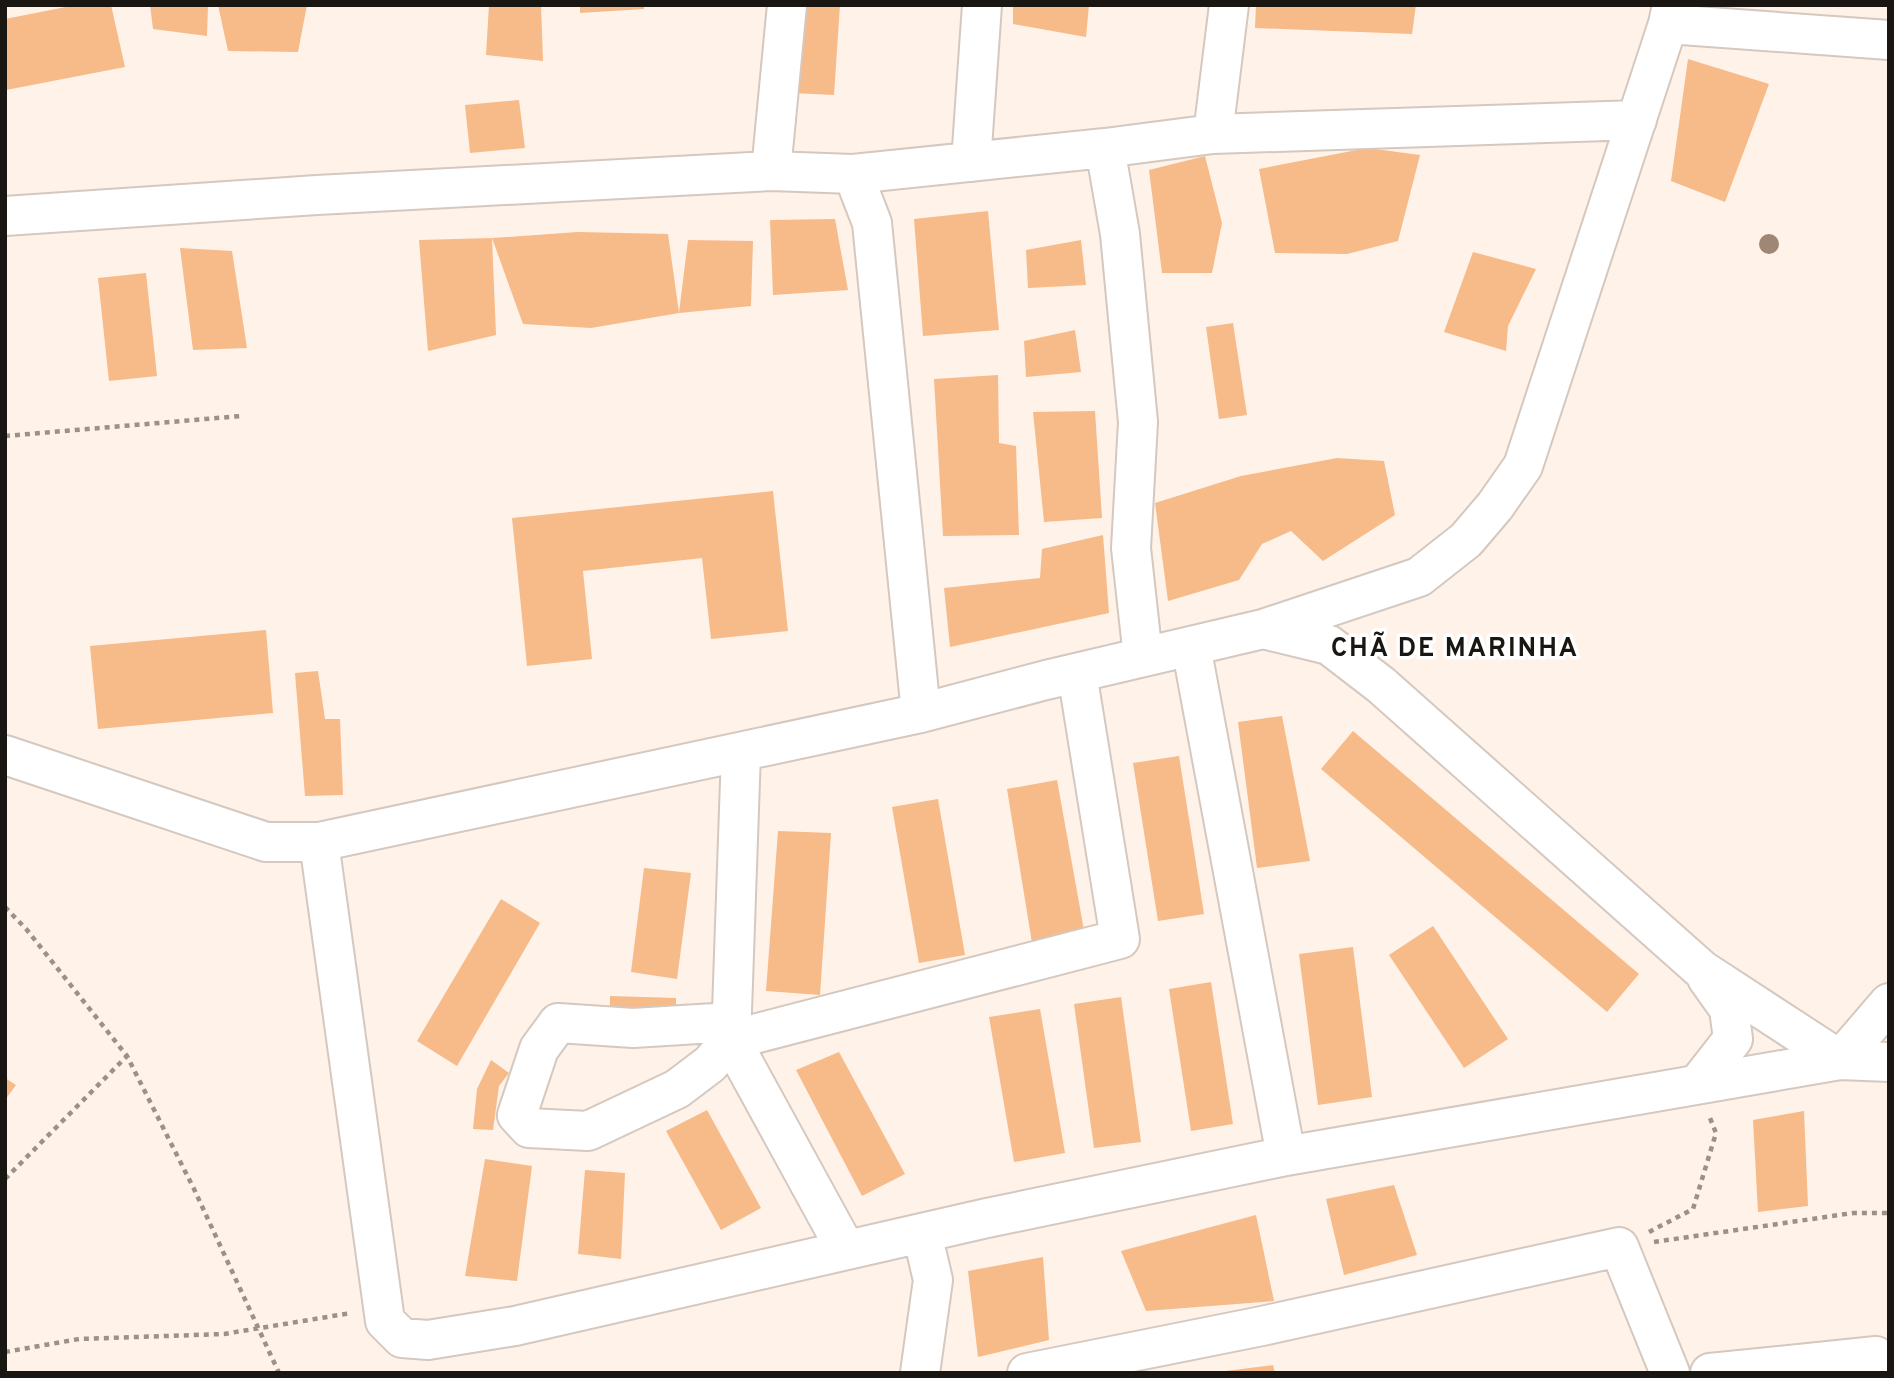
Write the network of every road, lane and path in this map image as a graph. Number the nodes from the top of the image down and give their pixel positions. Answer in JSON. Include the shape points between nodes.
{"nodes":[{"id":1,"x":787,"y":5,"type":"edge"},
{"id":2,"x":982,"y":5,"type":"edge"},
{"id":3,"x":1229,"y":5,"type":"edge"},
{"id":4,"x":1670,"y":15,"type":"edge"},
{"id":5,"x":1889,"y":40,"type":"edge"},
{"id":6,"x":1637,"y":120,"type":"junction"},
{"id":7,"x":1213,"y":134,"type":"junction"},
{"id":8,"x":1105,"y":148,"type":"junction"},
{"id":9,"x":971,"y":162,"type":"junction"},
{"id":10,"x":771,"y":171,"type":"junction"},
{"id":11,"x":853,"y":174,"type":"junction"},
{"id":12,"x":5,"y":216,"type":"edge"},
{"id":13,"x":241,"y":416,"type":"dead end"},
{"id":14,"x":5,"y":436,"type":"edge"},
{"id":15,"x":1263,"y":629,"type":"junction"},
{"id":16,"x":1191,"y":646,"type":"junction"},
{"id":17,"x":1143,"y":657,"type":"junction"},
{"id":18,"x":1077,"y":673,"type":"junction"},
{"id":19,"x":921,"y":713,"type":"junction"},
{"id":20,"x":741,"y":752,"type":"junction"},
{"id":21,"x":5,"y":755,"type":"edge"},
{"id":22,"x":319,"y":842,"type":"junction"},
{"id":23,"x":5,"y":907,"type":"edge"},
{"id":24,"x":1702,"y":970,"type":"junction"},
{"id":25,"x":1889,"y":1003,"type":"edge"},
{"id":26,"x":731,"y":1031,"type":"junction"},
{"id":27,"x":127,"y":1056,"type":"junction"},
{"id":28,"x":1840,"y":1060,"type":"junction"},
{"id":29,"x":1889,"y":1062,"type":"edge"},
{"id":30,"x":1697,"y":1085,"type":"junction"},
{"id":31,"x":1286,"y":1156,"type":"junction"},
{"id":32,"x":5,"y":1179,"type":"edge"},
{"id":33,"x":1889,"y":1213,"type":"edge"},
{"id":34,"x":922,"y":1233,"type":"junction"},
{"id":35,"x":1619,"y":1247,"type":"junction"},
{"id":36,"x":846,"y":1250,"type":"junction"},
{"id":37,"x":383,"y":1308,"type":"junction"},
{"id":38,"x":258,"y":1328,"type":"junction"},
{"id":39,"x":5,"y":1352,"type":"edge"},
{"id":40,"x":1881,"y":1362,"type":"edge"},
{"id":41,"x":279,"y":1373,"type":"edge"},
{"id":42,"x":920,"y":1373,"type":"edge"},
{"id":43,"x":1027,"y":1373,"type":"edge"},
{"id":44,"x":1670,"y":1373,"type":"edge"},
{"id":45,"x":1710,"y":1373,"type":"edge"}],
"edges":[{"from":1,"to":10,"type":"street"},
{"from":2,"to":9,"type":"street"},
{"from":3,"to":7,"type":"street"},
{"from":4,"to":5,"type":"street"},
{"from":4,"to":6,"type":"street"},
{"from":6,"to":7,"type":"street"},
{"from":6,"to":15,"type":"street","via":[[1523,466],[1494,506],[1466,540],[1419,577]]},
{"from":7,"to":8,"type":"street"},
{"from":8,"to":9,"type":"street"},
{"from":8,"to":17,"type":"street","via":[[1120,234],[1138,422],[1131,548]]},
{"from":9,"to":11,"type":"street"},
{"from":10,"to":11,"type":"street"},
{"from":10,"to":12,"type":"street"},
{"from":11,"to":19,"type":"street","via":[[872,223]]},
{"from":13,"to":14,"type":"path"},
{"from":15,"to":16,"type":"street"},
{"from":15,"to":24,"type":"street","via":[[1329,645],[1381,685]]},
{"from":16,"to":17,"type":"street"},
{"from":16,"to":31,"type":"street"},
{"from":17,"to":18,"type":"street"},
{"from":18,"to":19,"type":"street"},
{"from":18,"to":26,"type":"street","via":[[1120,939]]},
{"from":19,"to":20,"type":"street"},
{"from":20,"to":22,"type":"street"},
{"from":20,"to":26,"type":"street"},
{"from":21,"to":22,"type":"street","via":[[266,842]]},
{"from":22,"to":37,"type":"street"},
{"from":23,"to":27,"type":"path"},
{"from":24,"to":28,"type":"street"},
{"from":24,"to":30,"type":"street","via":[[1729,1009],[1733,1039]]},
{"from":25,"to":28,"type":"street"},
{"from":26,"to":26,"type":"street","via":[[558,1023],[539,1049],[517,1115],[529,1128],[588,1131],[677,1089],[710,1064]]},
{"from":26,"to":36,"type":"street"},
{"from":27,"to":32,"type":"path"},
{"from":27,"to":38,"type":"path"},
{"from":28,"to":29,"type":"street"},
{"from":28,"to":30,"type":"street"},
{"from":30,"to":31,"type":"street"},
{"from":30,"to":35,"type":"path","via":[[1716,1133],[1693,1209]]},
{"from":31,"to":34,"type":"street"},
{"from":33,"to":35,"type":"path","via":[[1853,1213]]},
{"from":34,"to":36,"type":"street"},
{"from":34,"to":42,"type":"street","via":[[933,1280]]},
{"from":35,"to":43,"type":"street"},
{"from":35,"to":44,"type":"street"},
{"from":36,"to":37,"type":"street","via":[[515,1326],[428,1340],[402,1338],[385,1321]]},
{"from":37,"to":38,"type":"path"},
{"from":38,"to":39,"type":"path","via":[[224,1334],[79,1339]]},
{"from":38,"to":41,"type":"path"},
{"from":40,"to":45,"type":"street"}]}
